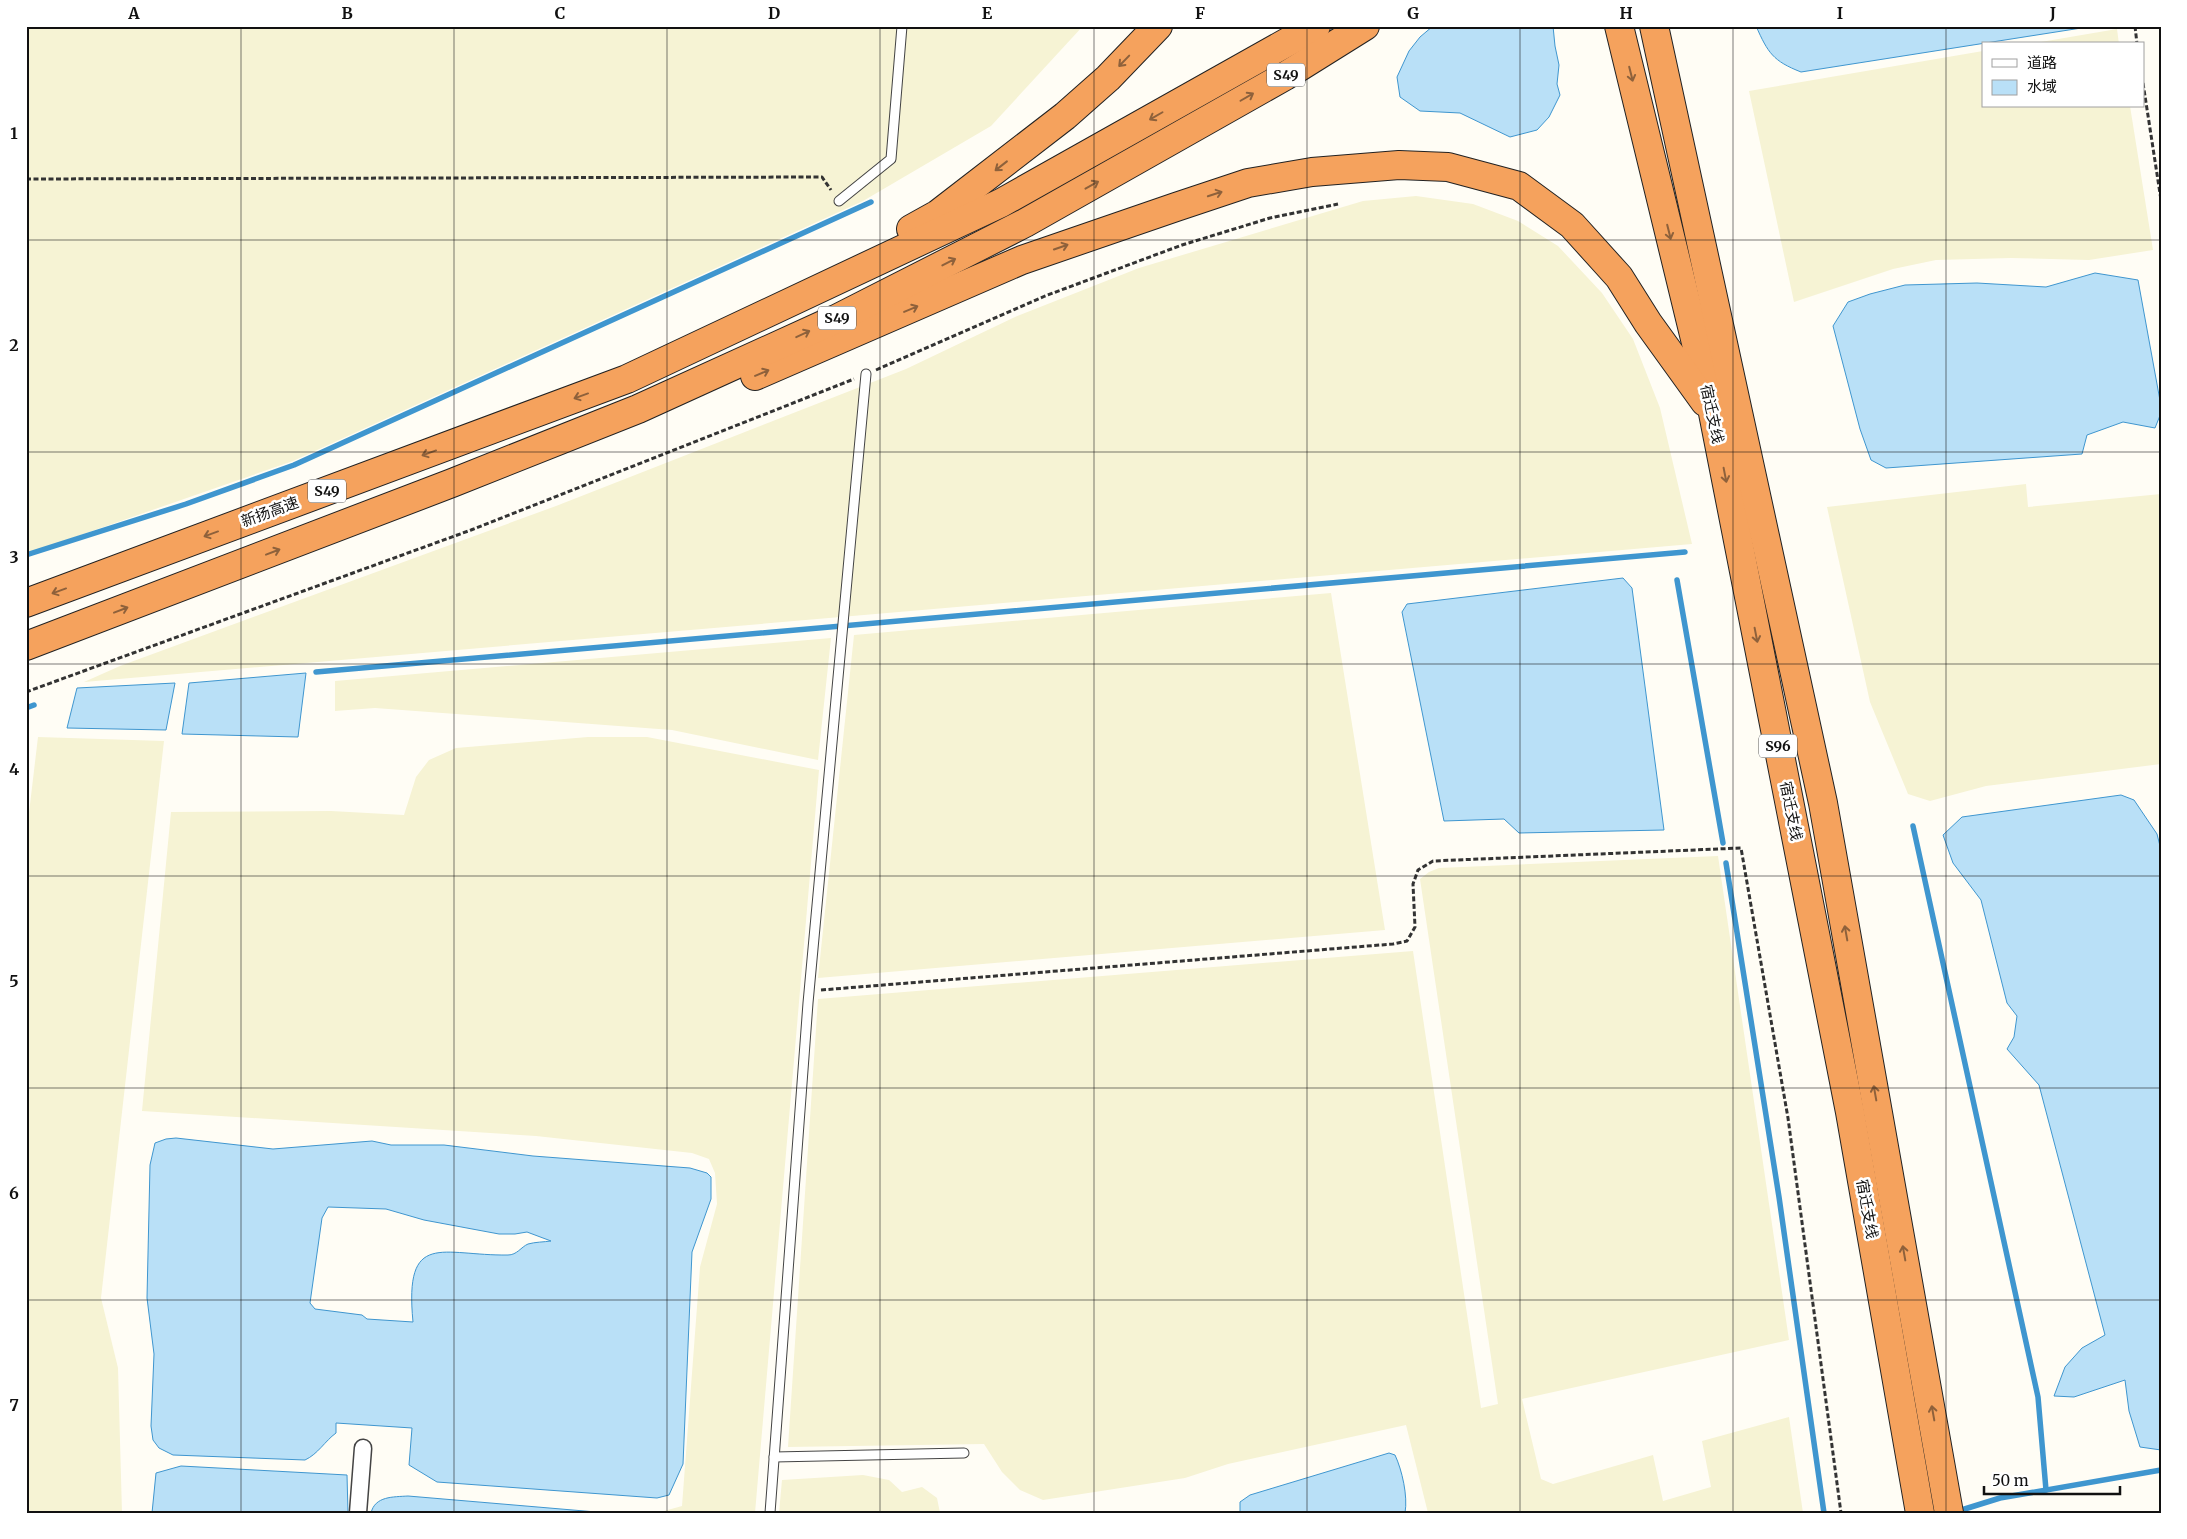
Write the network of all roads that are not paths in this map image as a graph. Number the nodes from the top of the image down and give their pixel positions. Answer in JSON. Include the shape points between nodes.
{"nodes":[{"id":1,"x":902,"y":26,"type":"edge"},
{"id":2,"x":1158,"y":26,"type":"edge"},
{"id":3,"x":1316,"y":26,"type":"edge"},
{"id":4,"x":1365,"y":26,"type":"edge"},
{"id":5,"x":1619,"y":26,"type":"edge"},
{"id":6,"x":1654,"y":26,"type":"edge"},
{"id":7,"x":839,"y":201,"type":"road end"},
{"id":8,"x":866,"y":374,"type":"road end"},
{"id":9,"x":627,"y":379,"type":"junction"},
{"id":10,"x":1713,"y":413,"type":"junction"},
{"id":11,"x":452,"y":483,"type":"junction"},
{"id":12,"x":26,"y":603,"type":"edge"},
{"id":13,"x":26,"y":646,"type":"edge"},
{"id":14,"x":363,"y":1448,"type":"dead end"},
{"id":15,"x":964,"y":1453,"type":"dead end"},
{"id":16,"x":774,"y":1456,"type":"junction"},
{"id":17,"x":358,"y":1513,"type":"edge"},
{"id":18,"x":770,"y":1513,"type":"edge"},
{"id":19,"x":1920,"y":1513,"type":"edge"},
{"id":20,"x":1949,"y":1513,"type":"edge"}],
"edges":[{"from":1,"to":7,"type":"lane","via":[[891,159]]},
{"from":2,"to":9,"type":"highway","number":"S49","one_way":true,"via":[[1108,78],[1064,116],[938,214]]},
{"from":3,"to":9,"type":"highway","one_way":true,"via":[[1001,203]]},
{"from":11,"to":4,"type":"highway","number":"S49","one_way":true,"via":[[638,409],[836,319],[1025,223]]},
{"from":5,"to":10,"type":"highway","name":"宿迁支线","number":"S96","one_way":true},
{"from":20,"to":6,"type":"highway","name":"宿迁支线","number":"S96","one_way":true,"via":[[1823,803]]},
{"from":8,"to":16,"type":"lane","via":[[810,991]]},
{"from":9,"to":12,"type":"highway","name":"新扬高速","number":"S49","one_way":true},
{"from":11,"to":10,"type":"highway","one_way":true,"via":[[559,453],[645,423],[1022,260],[1176,207],[1257,182],[1312,172],[1399,165],[1448,167],[1519,186],[1572,225],[1619,277]]},
{"from":10,"to":19,"type":"highway","name":"宿迁支线","number":"S96","one_way":true,"via":[[1850,1112]]},
{"from":13,"to":11,"type":"highway","number":"S49","one_way":true},
{"from":14,"to":17,"type":"street"},
{"from":15,"to":16,"type":"lane"},
{"from":16,"to":18,"type":"lane"}]}
